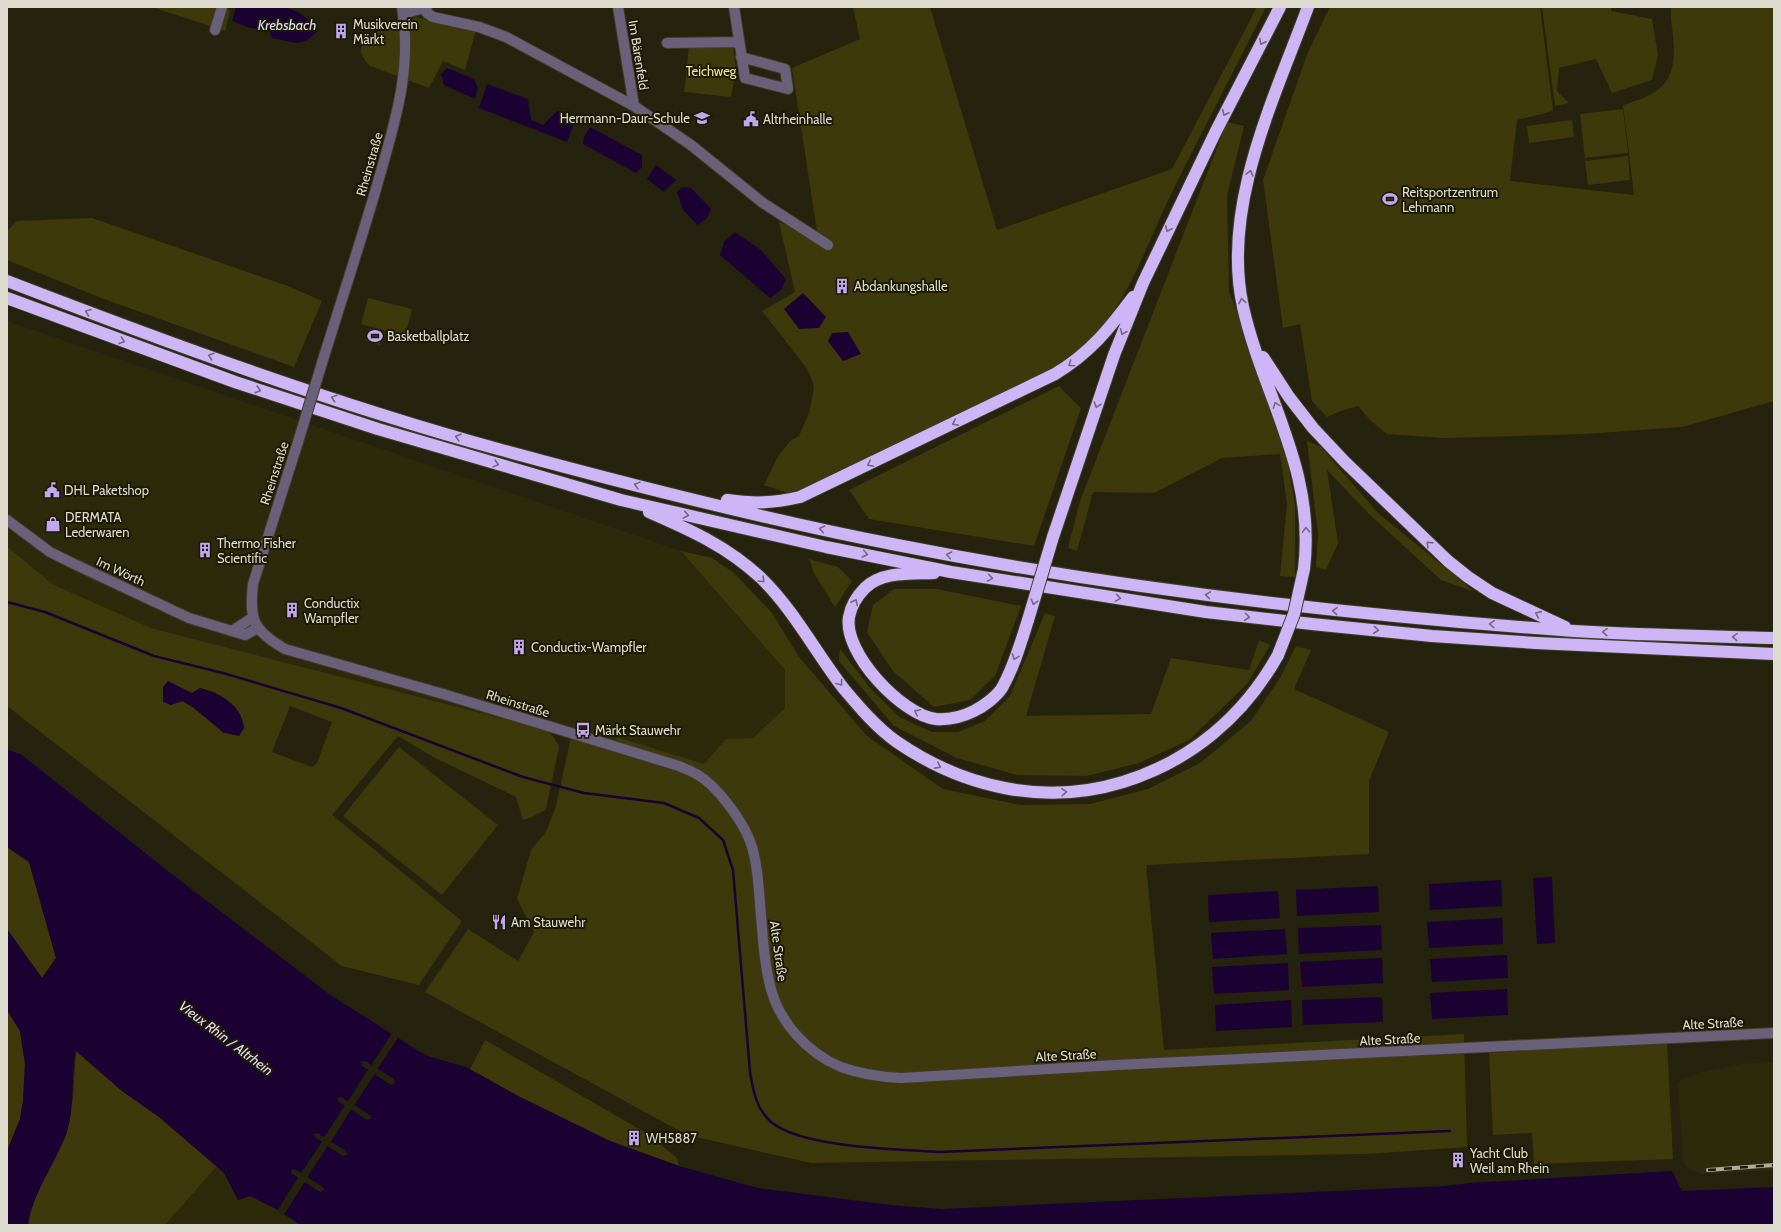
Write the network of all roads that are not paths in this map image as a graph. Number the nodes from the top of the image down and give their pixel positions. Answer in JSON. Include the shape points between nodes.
{"nodes":[{"id":1,"x":222,"y":7,"type":"edge"},
{"id":2,"x":618,"y":7,"type":"edge"},
{"id":3,"x":734,"y":7,"type":"edge"},
{"id":4,"x":1280,"y":7,"type":"edge"},
{"id":5,"x":1308,"y":7,"type":"edge"},
{"id":6,"x":426,"y":8,"type":"edge"},
{"id":7,"x":402,"y":11,"type":"edge"},
{"id":8,"x":215,"y":30,"type":"dead end"},
{"id":9,"x":739,"y":42,"type":"junction"},
{"id":10,"x":667,"y":43,"type":"dead end"},
{"id":11,"x":741,"y":57,"type":"junction"},
{"id":12,"x":634,"y":106,"type":"junction"},
{"id":13,"x":828,"y":245,"type":"dead end"},
{"id":14,"x":7,"y":281,"type":"edge"},
{"id":15,"x":1143,"y":283,"type":"junction"},
{"id":16,"x":7,"y":298,"type":"edge"},
{"id":17,"x":1251,"y":339,"type":"junction"},
{"id":18,"x":688,"y":498,"type":"junction"},
{"id":19,"x":621,"y":500,"type":"junction"},
{"id":20,"x":7,"y":520,"type":"edge"},
{"id":21,"x":952,"y":572,"type":"junction"},
{"id":22,"x":252,"y":618,"type":"junction"},
{"id":23,"x":258,"y":628,"type":"junction"},
{"id":24,"x":232,"y":631,"type":"junction"},
{"id":25,"x":1573,"y":631,"type":"junction"},
{"id":26,"x":1774,"y":638,"type":"edge"},
{"id":27,"x":1774,"y":654,"type":"edge"},
{"id":28,"x":567,"y":732,"type":"joint"},
{"id":29,"x":1774,"y":1033,"type":"edge"}],
"edges":[{"from":1,"to":8,"type":"street"},
{"from":2,"to":12,"type":"street","name":"Im Bärenfeld"},
{"from":3,"to":9,"type":"street"},
{"from":4,"to":15,"type":"highway","one_way":true,"via":[[1216,131]]},
{"from":17,"to":5,"type":"highway","one_way":true,"via":[[1238,274],[1239,232],[1245,191],[1265,122]]},
{"from":6,"to":7,"type":"street"},
{"from":6,"to":12,"type":"street","via":[[427,13],[433,17],[479,27],[506,37]]},
{"from":7,"to":22,"type":"street","name":"Rheinstraße","bridge":true,"via":[[404,69],[399,109],[253,584],[250,605]]},
{"from":9,"to":10,"type":"street"},
{"from":9,"to":11,"type":"street"},
{"from":11,"to":11,"type":"street","via":[[745,78],[788,89],[785,69]]},
{"from":12,"to":13,"type":"street","via":[[691,145],[763,203]]},
{"from":18,"to":14,"type":"highway","one_way":true,"via":[[495,448],[386,415],[128,328]]},
{"from":15,"to":18,"type":"highway","one_way":true,"via":[[1100,338],[1072,363],[1049,377],[821,488],[777,503]]},
{"from":15,"to":21,"type":"highway","one_way":true,"bridge":true,"via":[[1114,355],[1012,665],[1001,688],[980,708],[964,716],[935,719],[907,707],[881,683],[857,650],[849,618],[855,601],[866,587],[882,578]]},
{"from":16,"to":19,"type":"highway","one_way":true,"via":[[242,384],[378,429]]},
{"from":19,"to":17,"type":"highway","one_way":true,"bridge":true,"via":[[700,534],[762,579],[844,688],[870,718],[897,741],[950,773],[1002,788],[1030,792],[1080,791],[1116,784],[1164,766],[1189,752],[1233,717],[1251,696],[1278,654],[1294,614],[1304,569],[1307,532],[1305,510],[1299,475],[1284,426]]},
{"from":25,"to":17,"type":"highway","one_way":true,"via":[[1511,603],[1468,577],[1430,546],[1313,428]]},
{"from":25,"to":18,"type":"highway","one_way":true,"via":[[1316,609],[1117,583],[896,545]]},
{"from":19,"to":21,"type":"highway","one_way":true},
{"from":20,"to":24,"type":"street","name":"Im Wörth","via":[[50,552],[70,562],[189,618]]},
{"from":21,"to":27,"type":"highway","one_way":true,"via":[[1206,612],[1319,625],[1536,643]]},
{"from":22,"to":23,"type":"street","name":"Rheinstraße"},
{"from":22,"to":24,"type":"street"},
{"from":23,"to":24,"type":"street","name":"Im Wörth","via":[[245,635]]},
{"from":23,"to":28,"type":"street","name":"Rheinstraße","via":[[267,639],[284,649]]},
{"from":26,"to":25,"type":"highway","one_way":true},
{"from":28,"to":29,"type":"street","name":"Alte Straße","via":[[686,769],[699,775],[728,805],[742,824],[750,843],[760,897],[765,960],[776,1002],[786,1021],[810,1048],[841,1067],[859,1072],[901,1078]]}]}
